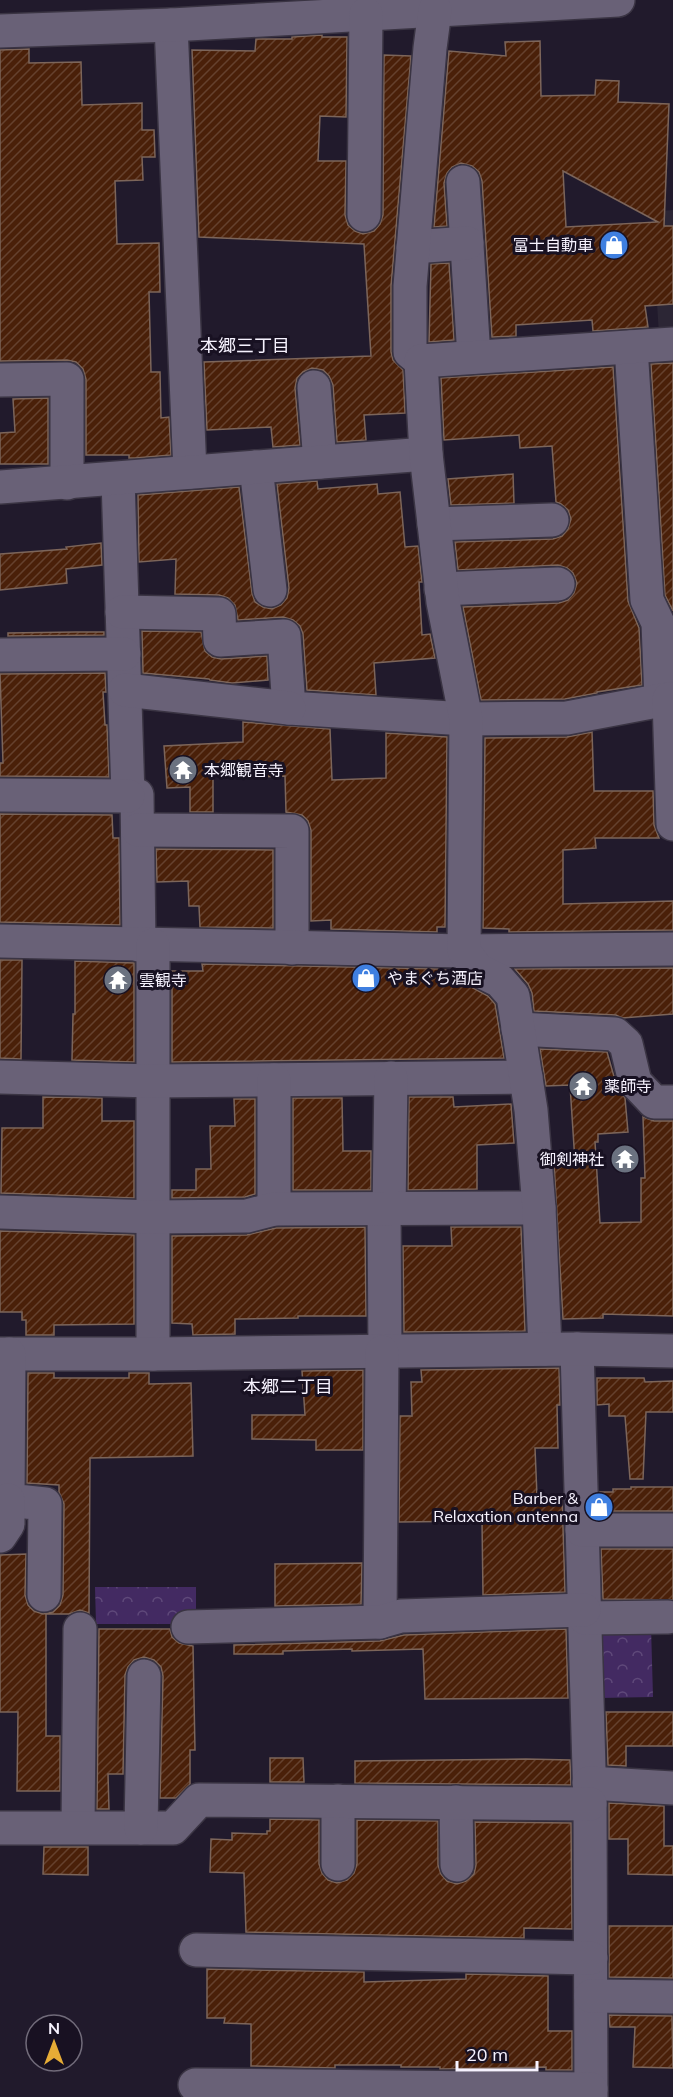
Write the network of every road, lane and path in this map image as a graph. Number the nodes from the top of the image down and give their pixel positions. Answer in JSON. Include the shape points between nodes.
{"nodes":[{"id":1,"x":618,"y":0,"type":"edge"},
{"id":2,"x":384,"y":9,"type":"edge"},
{"id":3,"x":435,"y":10,"type":"junction"},
{"id":4,"x":152,"y":17,"type":"edge"},
{"id":5,"x":0,"y":31,"type":"edge"},
{"id":6,"x":463,"y":182,"type":"dead end"},
{"id":7,"x":364,"y":215,"type":"dead end"},
{"id":8,"x":467,"y":243,"type":"junction"},
{"id":9,"x":413,"y":247,"type":"junction"},
{"id":10,"x":673,"y":344,"type":"edge"},
{"id":11,"x":631,"y":347,"type":"junction"},
{"id":12,"x":474,"y":357,"type":"junction"},
{"id":13,"x":421,"y":361,"type":"junction"},
{"id":14,"x":0,"y":380,"type":"edge"},
{"id":15,"x":314,"y":387,"type":"dead end"},
{"id":16,"x":426,"y":454,"type":"junction"},
{"id":17,"x":320,"y":462,"type":"junction"},
{"id":18,"x":256,"y":467,"type":"junction"},
{"id":19,"x":190,"y":472,"type":"junction"},
{"id":20,"x":118,"y":479,"type":"junction"},
{"id":21,"x":67,"y":483,"type":"junction"},
{"id":22,"x":0,"y":488,"type":"edge"},
{"id":23,"x":552,"y":520,"type":"dead end"},
{"id":24,"x":434,"y":524,"type":"junction"},
{"id":25,"x":558,"y":585,"type":"dead end"},
{"id":26,"x":441,"y":589,"type":"junction"},
{"id":27,"x":270,"y":590,"type":"dead end"},
{"id":28,"x":122,"y":612,"type":"junction"},
{"id":29,"x":124,"y":654,"type":"junction"},
{"id":30,"x":0,"y":655,"type":"edge"},
{"id":31,"x":125,"y":690,"type":"junction"},
{"id":32,"x":668,"y":699,"type":"edge"},
{"id":33,"x":289,"y":708,"type":"junction"},
{"id":34,"x":466,"y":719,"type":"junction"},
{"id":35,"x":0,"y":795,"type":"edge"},
{"id":36,"x":128,"y":796,"type":"junction"},
{"id":37,"x":673,"y":824,"type":"edge"},
{"id":38,"x":138,"y":830,"type":"junction"},
{"id":39,"x":0,"y":941,"type":"edge"},
{"id":40,"x":146,"y":945,"type":"junction"},
{"id":41,"x":292,"y":948,"type":"junction"},
{"id":42,"x":673,"y":949,"type":"edge"},
{"id":43,"x":464,"y":951,"type":"junction"},
{"id":44,"x":519,"y":1029,"type":"junction"},
{"id":45,"x":0,"y":1077,"type":"edge"},
{"id":46,"x":526,"y":1077,"type":"junction"},
{"id":47,"x":391,"y":1078,"type":"junction"},
{"id":48,"x":153,"y":1080,"type":"junction"},
{"id":49,"x":274,"y":1080,"type":"junction"},
{"id":50,"x":673,"y":1102,"type":"edge"},
{"id":51,"x":539,"y":1208,"type":"junction"},
{"id":52,"x":274,"y":1209,"type":"junction"},
{"id":53,"x":387,"y":1209,"type":"junction"},
{"id":54,"x":0,"y":1212,"type":"edge"},
{"id":55,"x":154,"y":1217,"type":"junction"},
{"id":56,"x":545,"y":1349,"type":"junction"},
{"id":57,"x":577,"y":1349,"type":"junction"},
{"id":58,"x":673,"y":1351,"type":"edge"},
{"id":59,"x":384,"y":1352,"type":"junction"},
{"id":60,"x":4,"y":1354,"type":"edge"},
{"id":61,"x":153,"y":1354,"type":"junction"},
{"id":62,"x":8,"y":1500,"type":"junction"},
{"id":63,"x":582,"y":1530,"type":"junction"},
{"id":64,"x":673,"y":1530,"type":"edge"},
{"id":65,"x":0,"y":1536,"type":"edge"},
{"id":66,"x":44,"y":1595,"type":"dead end"},
{"id":67,"x":585,"y":1614,"type":"junction"},
{"id":68,"x":668,"y":1617,"type":"dead end"},
{"id":69,"x":380,"y":1622,"type":"junction"},
{"id":70,"x":188,"y":1627,"type":"dead end"},
{"id":71,"x":80,"y":1629,"type":"dead end"},
{"id":72,"x":144,"y":1676,"type":"dead end"},
{"id":73,"x":673,"y":1788,"type":"edge"},
{"id":74,"x":589,"y":1793,"type":"junction"},
{"id":75,"x":338,"y":1802,"type":"junction"},
{"id":76,"x":456,"y":1802,"type":"junction"},
{"id":77,"x":78,"y":1827,"type":"junction"},
{"id":78,"x":0,"y":1828,"type":"edge"},
{"id":79,"x":141,"y":1828,"type":"junction"},
{"id":80,"x":338,"y":1864,"type":"dead end"},
{"id":81,"x":457,"y":1865,"type":"dead end"},
{"id":82,"x":196,"y":1950,"type":"dead end"},
{"id":83,"x":591,"y":1958,"type":"junction"},
{"id":84,"x":591,"y":1996,"type":"junction"},
{"id":85,"x":673,"y":1997,"type":"edge"},
{"id":86,"x":195,"y":2085,"type":"dead end"},
{"id":87,"x":591,"y":2093,"type":"edge"}],
"edges":[{"from":1,"to":3,"type":"street"},
{"from":2,"to":3,"type":"street"},
{"from":2,"to":4,"type":"street"},
{"from":2,"to":7,"type":"street"},
{"from":3,"to":9,"type":"street"},
{"from":4,"to":5,"type":"street"},
{"from":4,"to":19,"type":"street"},
{"from":6,"to":8,"type":"street"},
{"from":8,"to":9,"type":"street"},
{"from":8,"to":12,"type":"street"},
{"from":9,"to":13,"type":"street","via":[[410,352]]},
{"from":10,"to":11,"type":"street"},
{"from":11,"to":12,"type":"street"},
{"from":11,"to":32,"type":"street","via":[[647,600],[658,623]]},
{"from":12,"to":13,"type":"street"},
{"from":13,"to":16,"type":"street"},
{"from":14,"to":21,"type":"street","via":[[67,379]]},
{"from":15,"to":17,"type":"street"},
{"from":16,"to":17,"type":"street"},
{"from":16,"to":24,"type":"street"},
{"from":17,"to":18,"type":"street"},
{"from":18,"to":19,"type":"street"},
{"from":18,"to":27,"type":"street"},
{"from":19,"to":20,"type":"street"},
{"from":20,"to":21,"type":"street"},
{"from":20,"to":28,"type":"street"},
{"from":21,"to":22,"type":"street"},
{"from":23,"to":24,"type":"street"},
{"from":24,"to":26,"type":"street"},
{"from":25,"to":26,"type":"street"},
{"from":26,"to":34,"type":"street"},
{"from":28,"to":29,"type":"street"},
{"from":28,"to":33,"type":"street","via":[[219,614],[220,639],[284,636]]},
{"from":29,"to":30,"type":"street"},
{"from":29,"to":31,"type":"street"},
{"from":31,"to":33,"type":"street"},
{"from":31,"to":36,"type":"street"},
{"from":32,"to":34,"type":"street","via":[[567,718]]},
{"from":32,"to":37,"type":"street"},
{"from":33,"to":34,"type":"street"},
{"from":34,"to":43,"type":"street"},
{"from":35,"to":36,"type":"street"},
{"from":36,"to":38,"type":"street","via":[[137,795]]},
{"from":38,"to":40,"type":"street"},
{"from":38,"to":41,"type":"street","via":[[292,831]]},
{"from":39,"to":40,"type":"street"},
{"from":40,"to":41,"type":"street"},
{"from":40,"to":48,"type":"street"},
{"from":41,"to":43,"type":"street"},
{"from":42,"to":43,"type":"street"},
{"from":43,"to":44,"type":"street","via":[[478,970],[500,981],[513,996]]},
{"from":44,"to":46,"type":"street"},
{"from":44,"to":50,"type":"street","via":[[615,1034],[626,1044],[635,1082],[654,1102]]},
{"from":45,"to":48,"type":"street"},
{"from":46,"to":47,"type":"street"},
{"from":46,"to":51,"type":"street"},
{"from":47,"to":49,"type":"street"},
{"from":47,"to":53,"type":"street"},
{"from":48,"to":49,"type":"street"},
{"from":48,"to":55,"type":"street"},
{"from":49,"to":52,"type":"street"},
{"from":51,"to":53,"type":"street"},
{"from":51,"to":56,"type":"street"},
{"from":52,"to":53,"type":"street"},
{"from":52,"to":55,"type":"street","via":[[247,1216]]},
{"from":53,"to":59,"type":"street"},
{"from":54,"to":55,"type":"street"},
{"from":55,"to":61,"type":"street"},
{"from":56,"to":57,"type":"street"},
{"from":56,"to":59,"type":"street"},
{"from":57,"to":58,"type":"street"},
{"from":57,"to":63,"type":"street"},
{"from":59,"to":61,"type":"street"},
{"from":59,"to":69,"type":"street"},
{"from":60,"to":61,"type":"street"},
{"from":60,"to":62,"type":"street"},
{"from":62,"to":65,"type":"street","via":[[8,1524]]},
{"from":62,"to":66,"type":"street","via":[[45,1503]]},
{"from":63,"to":64,"type":"street"},
{"from":63,"to":67,"type":"street"},
{"from":67,"to":68,"type":"street"},
{"from":67,"to":69,"type":"street","via":[[400,1616]]},
{"from":67,"to":74,"type":"street"},
{"from":69,"to":70,"type":"street"},
{"from":71,"to":77,"type":"street"},
{"from":72,"to":79,"type":"street"},
{"from":73,"to":74,"type":"street"},
{"from":74,"to":76,"type":"street"},
{"from":74,"to":83,"type":"street"},
{"from":75,"to":76,"type":"street"},
{"from":75,"to":79,"type":"street","via":[[199,1800],[173,1828]]},
{"from":75,"to":80,"type":"street"},
{"from":76,"to":81,"type":"street"},
{"from":77,"to":78,"type":"street"},
{"from":77,"to":79,"type":"street"},
{"from":82,"to":83,"type":"street"},
{"from":83,"to":84,"type":"street"},
{"from":84,"to":85,"type":"street"},
{"from":84,"to":87,"type":"street"},
{"from":86,"to":87,"type":"street"}]}
